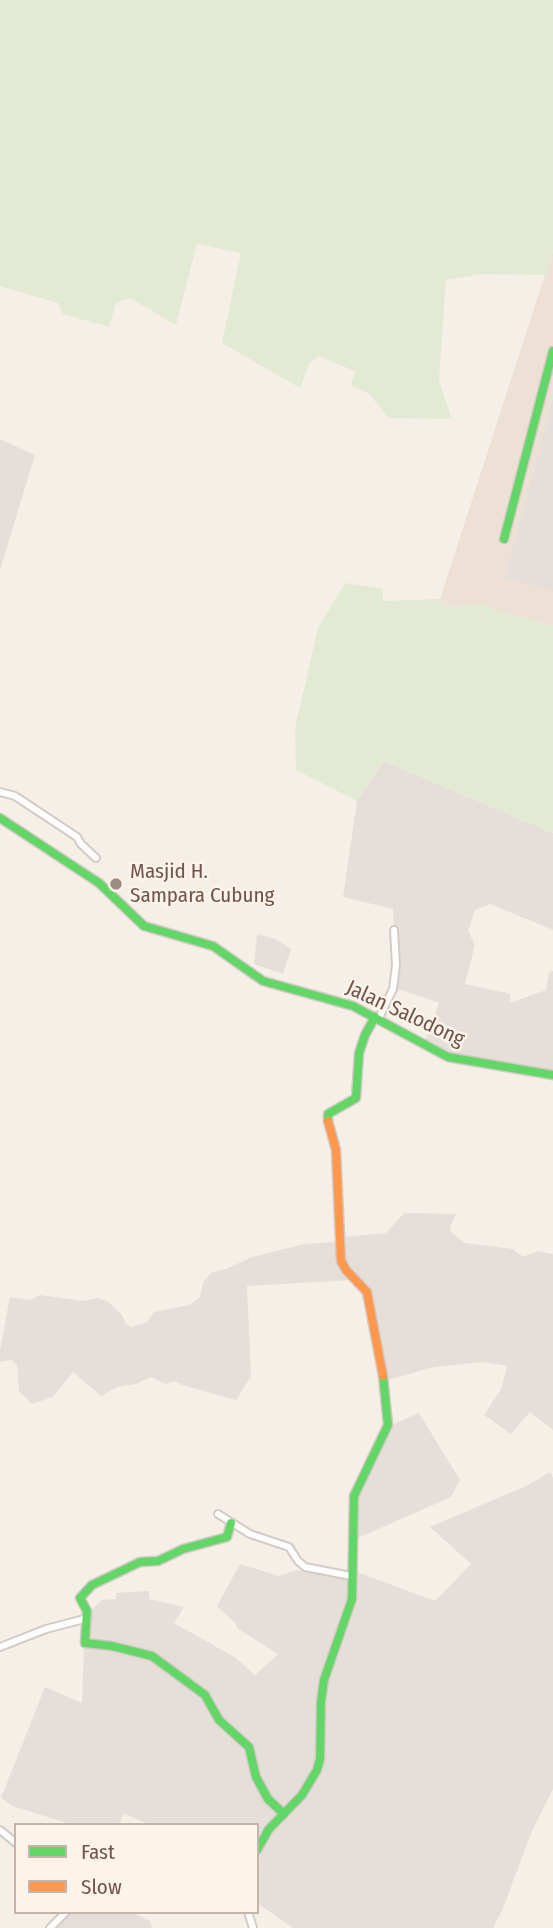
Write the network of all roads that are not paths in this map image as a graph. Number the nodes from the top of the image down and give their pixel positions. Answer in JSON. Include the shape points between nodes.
{"nodes":[{"id":1,"x":553,"y":351,"type":"edge"},
{"id":2,"x":504,"y":539,"type":"dead end"},
{"id":3,"x":0,"y":792,"type":"edge"},
{"id":4,"x":0,"y":818,"type":"edge"},
{"id":5,"x":96,"y":858,"type":"dead end"},
{"id":6,"x":394,"y":930,"type":"dead end"},
{"id":7,"x":377,"y":1018,"type":"junction"},
{"id":8,"x":553,"y":1075,"type":"edge"},
{"id":9,"x":218,"y":1514,"type":"dead end"},
{"id":10,"x":231,"y":1522,"type":"junction"},
{"id":11,"x":351,"y":1576,"type":"junction"},
{"id":12,"x":88,"y":1618,"type":"junction"},
{"id":13,"x":0,"y":1647,"type":"edge"},
{"id":14,"x":284,"y":1814,"type":"junction"},
{"id":15,"x":0,"y":1830,"type":"edge"},
{"id":16,"x":14,"y":1841,"type":"edge"},
{"id":17,"x":259,"y":1846,"type":"edge"},
{"id":18,"x":63,"y":1914,"type":"edge"},
{"id":19,"x":50,"y":1928,"type":"edge"}],
"edges":[{"from":1,"to":2,"type":"street"},
{"from":3,"to":5,"type":"street","via":[[15,796],[73,834]]},
{"from":4,"to":7,"type":"street","name":"Jalan Salodong","via":[[99,883],[144,926],[212,946],[263,981],[353,1006]]},
{"from":6,"to":7,"type":"street","via":[[393,989]]},
{"from":7,"to":8,"type":"street","name":"Jalan Salodong","via":[[448,1057]]},
{"from":7,"to":11,"type":"street","via":[[359,1054],[356,1098],[327,1118],[336,1150],[341,1261],[367,1292],[389,1411],[388,1425],[354,1496]]},
{"from":9,"to":10,"type":"street"},
{"from":10,"to":11,"type":"street","via":[[289,1547],[305,1567]]},
{"from":10,"to":12,"type":"street","via":[[227,1537],[158,1561],[140,1562],[96,1581],[80,1598]]},
{"from":11,"to":14,"type":"street","via":[[352,1599],[324,1680],[317,1770]]},
{"from":12,"to":13,"type":"street"},
{"from":12,"to":14,"type":"street","via":[[85,1643],[152,1656],[205,1695],[219,1720],[249,1747],[256,1777],[268,1799]]},
{"from":14,"to":17,"type":"street"},
{"from":15,"to":16,"type":"street"},
{"from":18,"to":19,"type":"street"}]}
